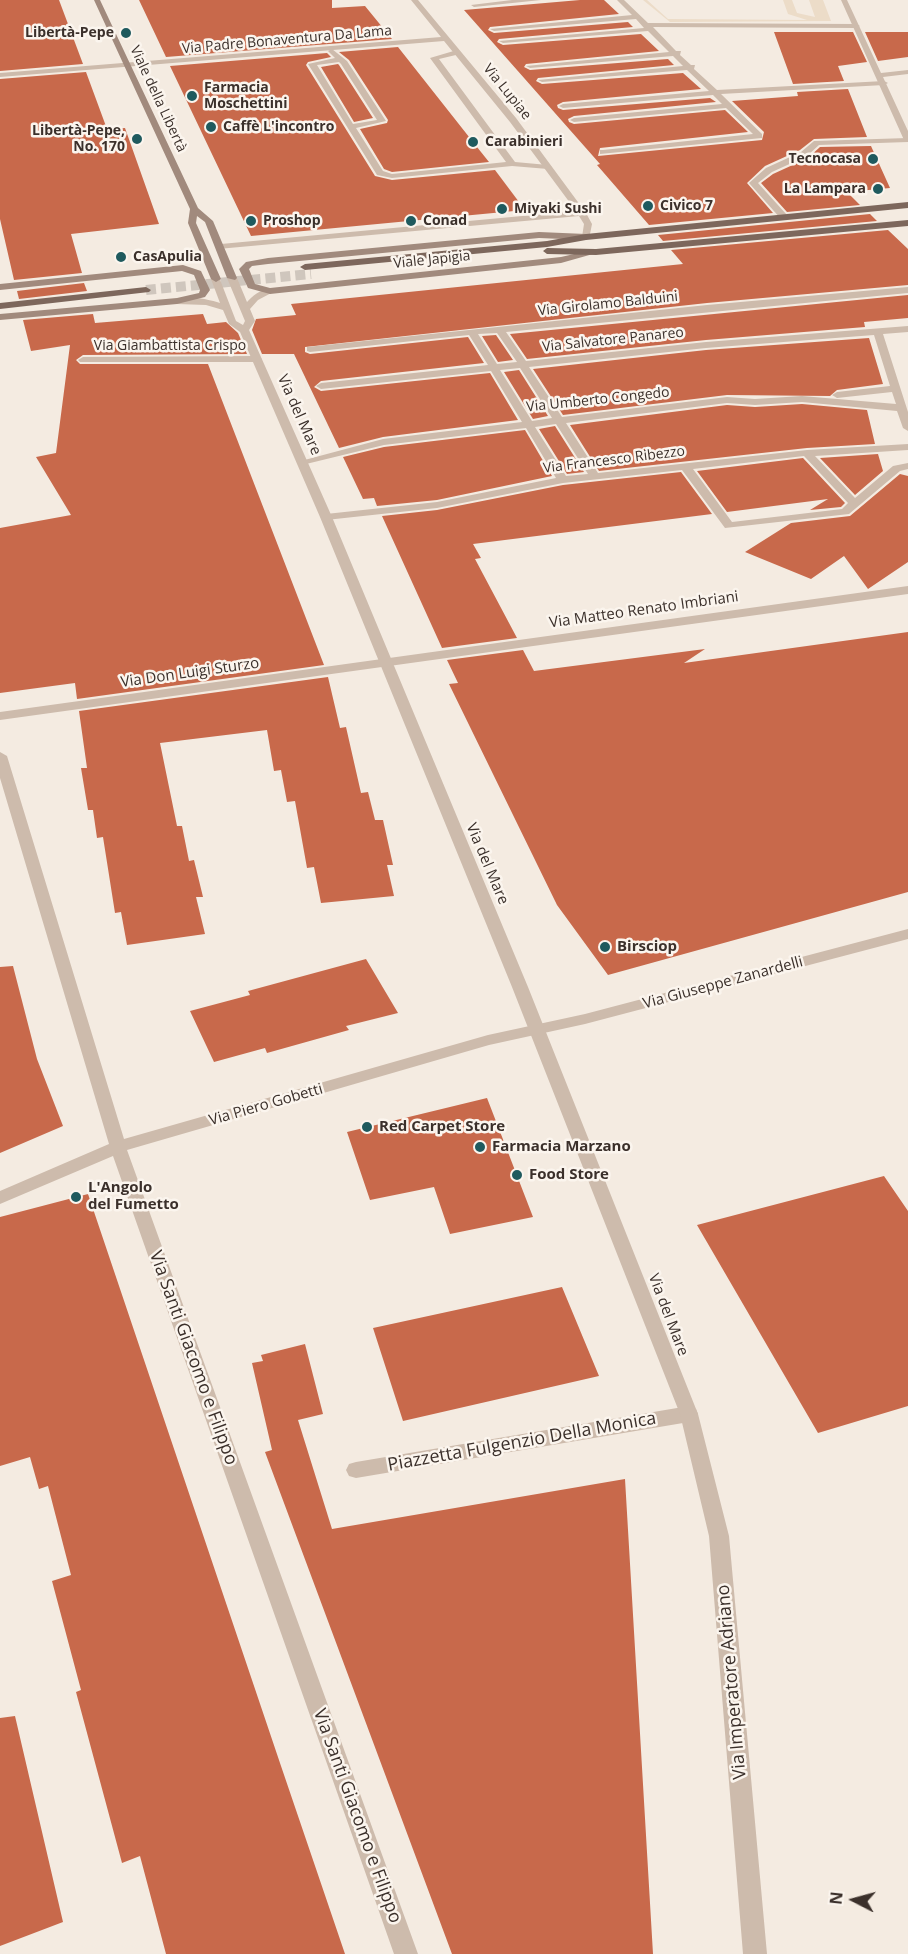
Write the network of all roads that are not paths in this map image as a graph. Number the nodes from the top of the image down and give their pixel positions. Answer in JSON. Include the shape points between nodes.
{"nodes":[{"id":1,"x":97,"y":0,"type":"edge"},
{"id":2,"x":414,"y":0,"type":"edge"},
{"id":3,"x":538,"y":0,"type":"edge"},
{"id":4,"x":621,"y":0,"type":"edge"},
{"id":5,"x":844,"y":0,"type":"edge"},
{"id":6,"x":474,"y":5,"type":"dead end"},
{"id":7,"x":639,"y":17,"type":"junction"},
{"id":8,"x":856,"y":26,"type":"junction"},
{"id":9,"x":650,"y":27,"type":"junction"},
{"id":10,"x":494,"y":29,"type":"dead end"},
{"id":11,"x":448,"y":39,"type":"junction"},
{"id":12,"x":503,"y":41,"type":"dead end"},
{"id":13,"x":330,"y":49,"type":"junction"},
{"id":14,"x":457,"y":52,"type":"junction"},
{"id":15,"x":678,"y":53,"type":"junction"},
{"id":16,"x":338,"y":60,"type":"junction"},
{"id":17,"x":128,"y":65,"type":"junction"},
{"id":18,"x":530,"y":66,"type":"dead end"},
{"id":19,"x":692,"y":67,"type":"junction"},
{"id":20,"x":908,"y":72,"type":"edge"},
{"id":21,"x":0,"y":75,"type":"edge"},
{"id":22,"x":882,"y":79,"type":"junction"},
{"id":23,"x":542,"y":80,"type":"dead end"},
{"id":24,"x":716,"y":93,"type":"junction"},
{"id":25,"x":563,"y":106,"type":"dead end"},
{"id":26,"x":728,"y":106,"type":"junction"},
{"id":27,"x":574,"y":120,"type":"dead end"},
{"id":28,"x":351,"y":127,"type":"junction"},
{"id":29,"x":908,"y":140,"type":"edge"},
{"id":30,"x":603,"y":152,"type":"dead end"},
{"id":31,"x":512,"y":164,"type":"junction"},
{"id":32,"x":548,"y":167,"type":"junction"},
{"id":33,"x":908,"y":205,"type":"edge"},
{"id":34,"x":194,"y":209,"type":"junction"},
{"id":35,"x":582,"y":213,"type":"junction"},
{"id":36,"x":784,"y":217,"type":"junction"},
{"id":37,"x":908,"y":223,"type":"edge"},
{"id":38,"x":586,"y":237,"type":"junction"},
{"id":39,"x":221,"y":249,"type":"junction"},
{"id":40,"x":204,"y":251,"type":"junction"},
{"id":41,"x":596,"y":252,"type":"junction"},
{"id":42,"x":268,"y":261,"type":"junction"},
{"id":43,"x":166,"y":269,"type":"junction"},
{"id":44,"x":232,"y":278,"type":"joint"},
{"id":45,"x":216,"y":279,"type":"joint"},
{"id":46,"x":0,"y":287,"type":"edge"},
{"id":47,"x":908,"y":290,"type":"edge"},
{"id":48,"x":270,"y":291,"type":"junction"},
{"id":49,"x":0,"y":297,"type":"edge"},
{"id":50,"x":177,"y":301,"type":"junction"},
{"id":51,"x":0,"y":306,"type":"edge"},
{"id":52,"x":228,"y":309,"type":"junction"},
{"id":53,"x":245,"y":309,"type":"junction"},
{"id":54,"x":0,"y":317,"type":"edge"},
{"id":55,"x":500,"y":329,"type":"junction"},
{"id":56,"x":908,"y":329,"type":"edge"},
{"id":57,"x":244,"y":330,"type":"junction"},
{"id":58,"x":472,"y":332,"type":"junction"},
{"id":59,"x":878,"y":332,"type":"junction"},
{"id":60,"x":310,"y":349,"type":"dead end"},
{"id":61,"x":256,"y":359,"type":"junction"},
{"id":62,"x":83,"y":360,"type":"dead end"},
{"id":63,"x":521,"y":363,"type":"junction"},
{"id":64,"x":494,"y":366,"type":"junction"},
{"id":65,"x":321,"y":386,"type":"dead end"},
{"id":66,"x":895,"y":389,"type":"junction"},
{"id":67,"x":802,"y":399,"type":"junction"},
{"id":68,"x":901,"y":408,"type":"junction"},
{"id":69,"x":559,"y":419,"type":"junction"},
{"id":70,"x":527,"y":423,"type":"junction"},
{"id":71,"x":908,"y":428,"type":"edge"},
{"id":72,"x":908,"y":447,"type":"edge"},
{"id":73,"x":807,"y":453,"type":"junction"},
{"id":74,"x":302,"y":462,"type":"junction"},
{"id":75,"x":685,"y":466,"type":"junction"},
{"id":76,"x":908,"y":466,"type":"edge"},
{"id":77,"x":595,"y":476,"type":"junction"},
{"id":78,"x":563,"y":480,"type":"junction"},
{"id":79,"x":855,"y":504,"type":"junction"},
{"id":80,"x":326,"y":517,"type":"junction"},
{"id":81,"x":908,"y":590,"type":"edge"},
{"id":82,"x":385,"y":662,"type":"junction"},
{"id":83,"x":0,"y":716,"type":"edge"},
{"id":84,"x":0,"y":756,"type":"edge"},
{"id":85,"x":908,"y":934,"type":"edge"},
{"id":86,"x":537,"y":1029,"type":"junction"},
{"id":87,"x":118,"y":1148,"type":"junction"},
{"id":88,"x":0,"y":1198,"type":"edge"},
{"id":89,"x":689,"y":1414,"type":"junction"},
{"id":90,"x":356,"y":1470,"type":"dead end"},
{"id":91,"x":406,"y":1954,"type":"edge"},
{"id":92,"x":755,"y":1954,"type":"edge"}],
"edges":[{"from":1,"to":17,"type":"main road","name":"Viale della Libertà"},
{"from":2,"to":11,"type":"street","name":"Via Lupiae"},
{"from":3,"to":6,"type":"street"},
{"from":4,"to":7,"type":"street"},
{"from":5,"to":8,"type":"street"},
{"from":7,"to":9,"type":"street"},
{"from":7,"to":10,"type":"street"},
{"from":8,"to":9,"type":"street"},
{"from":8,"to":22,"type":"street"},
{"from":9,"to":12,"type":"street"},
{"from":9,"to":15,"type":"street"},
{"from":11,"to":13,"type":"street","name":"Via Padre Bonaventura Da Lama"},
{"from":11,"to":14,"type":"street","name":"Via Lupiae"},
{"from":13,"to":16,"type":"street"},
{"from":13,"to":17,"type":"street","name":"Via Padre Bonaventura Da Lama"},
{"from":14,"to":31,"type":"street","via":[[434,58]]},
{"from":14,"to":32,"type":"street","name":"Via Lupiae"},
{"from":15,"to":18,"type":"street"},
{"from":15,"to":19,"type":"street"},
{"from":16,"to":28,"type":"street","via":[[312,64]]},
{"from":16,"to":28,"type":"street","via":[[344,63],[382,121]]},
{"from":17,"to":21,"type":"street","name":"Via Padre Bonaventura Da Lama"},
{"from":17,"to":34,"type":"main road","name":"Viale della Libertà"},
{"from":19,"to":23,"type":"street"},
{"from":19,"to":24,"type":"street"},
{"from":20,"to":22,"type":"street"},
{"from":22,"to":24,"type":"street"},
{"from":22,"to":29,"type":"street"},
{"from":24,"to":25,"type":"street"},
{"from":24,"to":26,"type":"street"},
{"from":26,"to":27,"type":"street"},
{"from":26,"to":30,"type":"street","via":[[759,136]]},
{"from":28,"to":31,"type":"street","via":[[380,173],[392,176]]},
{"from":29,"to":36,"type":"street","via":[[817,143],[804,154],[769,170],[753,183]]},
{"from":31,"to":32,"type":"street"},
{"from":32,"to":35,"type":"street","name":"Via Lupiae"},
{"from":33,"to":36,"type":"main road","name":"Viale Japigia"},
{"from":34,"to":39,"type":"main road","name":"Viale della Libertà","via":[[209,221]]},
{"from":34,"to":40,"type":"main road","name":"Viale della Libertà","via":[[192,223]]},
{"from":35,"to":38,"type":"street","name":"Via Lupiae","via":[[588,224]]},
{"from":35,"to":39,"type":"street"},
{"from":36,"to":38,"type":"main road","name":"Viale Japigia"},
{"from":37,"to":41,"type":"main road","name":"Viale Japigia"},
{"from":38,"to":41,"type":"main road","name":"Viale Japigia","via":[[308,270],[550,251]]},
{"from":38,"to":42,"type":"main road","name":"Viale Japigia","via":[[539,235]]},
{"from":39,"to":42,"type":"main road","via":[[235,256]]},
{"from":39,"to":44,"type":"main road","name":"Viale della Libertà"},
{"from":40,"to":43,"type":"main road"},
{"from":40,"to":45,"type":"main road","name":"Viale della Libertà"},
{"from":41,"to":48,"type":"main road","name":"Viale Japigia","via":[[561,260]]},
{"from":42,"to":48,"type":"main road","via":[[249,264],[244,269],[251,286]]},
{"from":43,"to":46,"type":"main road"},
{"from":43,"to":50,"type":"main road","via":[[195,270],[205,290],[202,295]]},
{"from":44,"to":53,"type":"street","name":"Via del Mare"},
{"from":45,"to":52,"type":"street","name":"Via del Mare"},
{"from":47,"to":55,"type":"street","name":"Via Girolamo Balduini"},
{"from":48,"to":53,"type":"street","via":[[255,298]]},
{"from":49,"to":51,"type":"main road","via":[[144,286]]},
{"from":50,"to":52,"type":"street","via":[[207,302]]},
{"from":50,"to":54,"type":"main road"},
{"from":52,"to":57,"type":"street","name":"Via del Mare","via":[[232,322]]},
{"from":53,"to":57,"type":"street","name":"Via del Mare","via":[[250,321]]},
{"from":55,"to":58,"type":"street","name":"Via Girolamo Balduini"},
{"from":55,"to":63,"type":"street"},
{"from":56,"to":59,"type":"street","name":"Via Salvatore Panareo"},
{"from":57,"to":61,"type":"street","name":"Via del Mare"},
{"from":58,"to":60,"type":"street","name":"Via Girolamo Balduini"},
{"from":58,"to":64,"type":"street"},
{"from":59,"to":63,"type":"street","name":"Via Salvatore Panareo"},
{"from":59,"to":66,"type":"street"},
{"from":61,"to":62,"type":"street","name":"Via Giambattista Crispo"},
{"from":61,"to":74,"type":"street","name":"Via del Mare"},
{"from":63,"to":64,"type":"street","name":"Via Salvatore Panareo"},
{"from":63,"to":69,"type":"street"},
{"from":64,"to":65,"type":"street","name":"Via Salvatore Panareo"},
{"from":64,"to":70,"type":"street"},
{"from":66,"to":67,"type":"street"},
{"from":66,"to":68,"type":"street"},
{"from":67,"to":68,"type":"street","name":"Via Umberto Congedo"},
{"from":67,"to":69,"type":"street","name":"Via Umberto Congedo","via":[[727,400]]},
{"from":68,"to":71,"type":"street"},
{"from":69,"to":70,"type":"street","name":"Via Umberto Congedo"},
{"from":69,"to":77,"type":"street"},
{"from":70,"to":74,"type":"street","name":"Via Umberto Congedo","via":[[383,442]]},
{"from":70,"to":78,"type":"street"},
{"from":72,"to":73,"type":"street","name":"Via Francesco Ribezzo"},
{"from":73,"to":75,"type":"street","name":"Via Francesco Ribezzo"},
{"from":73,"to":79,"type":"street"},
{"from":74,"to":80,"type":"street","name":"Via del Mare"},
{"from":75,"to":77,"type":"street","name":"Via Francesco Ribezzo"},
{"from":75,"to":79,"type":"street","via":[[729,526],[845,513]]},
{"from":76,"to":79,"type":"street","via":[[897,468]]},
{"from":77,"to":78,"type":"street","name":"Via Francesco Ribezzo"},
{"from":78,"to":80,"type":"street","name":"Via Francesco Ribezzo","via":[[437,505]]},
{"from":80,"to":82,"type":"street","name":"Via del Mare"},
{"from":81,"to":82,"type":"street","name":"Via Matteo Renato Imbriani"},
{"from":82,"to":83,"type":"street","name":"Via Don Luigi Sturzo"},
{"from":82,"to":86,"type":"street","name":"Via del Mare"},
{"from":84,"to":87,"type":"street","name":"Via Santi Giacomo e Filippo"},
{"from":85,"to":86,"type":"street","name":"Via Giuseppe Zanardelli"},
{"from":86,"to":87,"type":"street","name":"Via Piero Gobetti"},
{"from":86,"to":89,"type":"street","name":"Via del Mare"},
{"from":87,"to":88,"type":"street","name":"Via Piero Gobetti"},
{"from":87,"to":91,"type":"street","name":"Via Santi Giacomo e Filippo"},
{"from":89,"to":90,"type":"street","name":"Piazzetta Fulgenzio Della Monica"},
{"from":89,"to":92,"type":"street","name":"Via Imperatore Adriano","via":[[719,1536]]}]}
